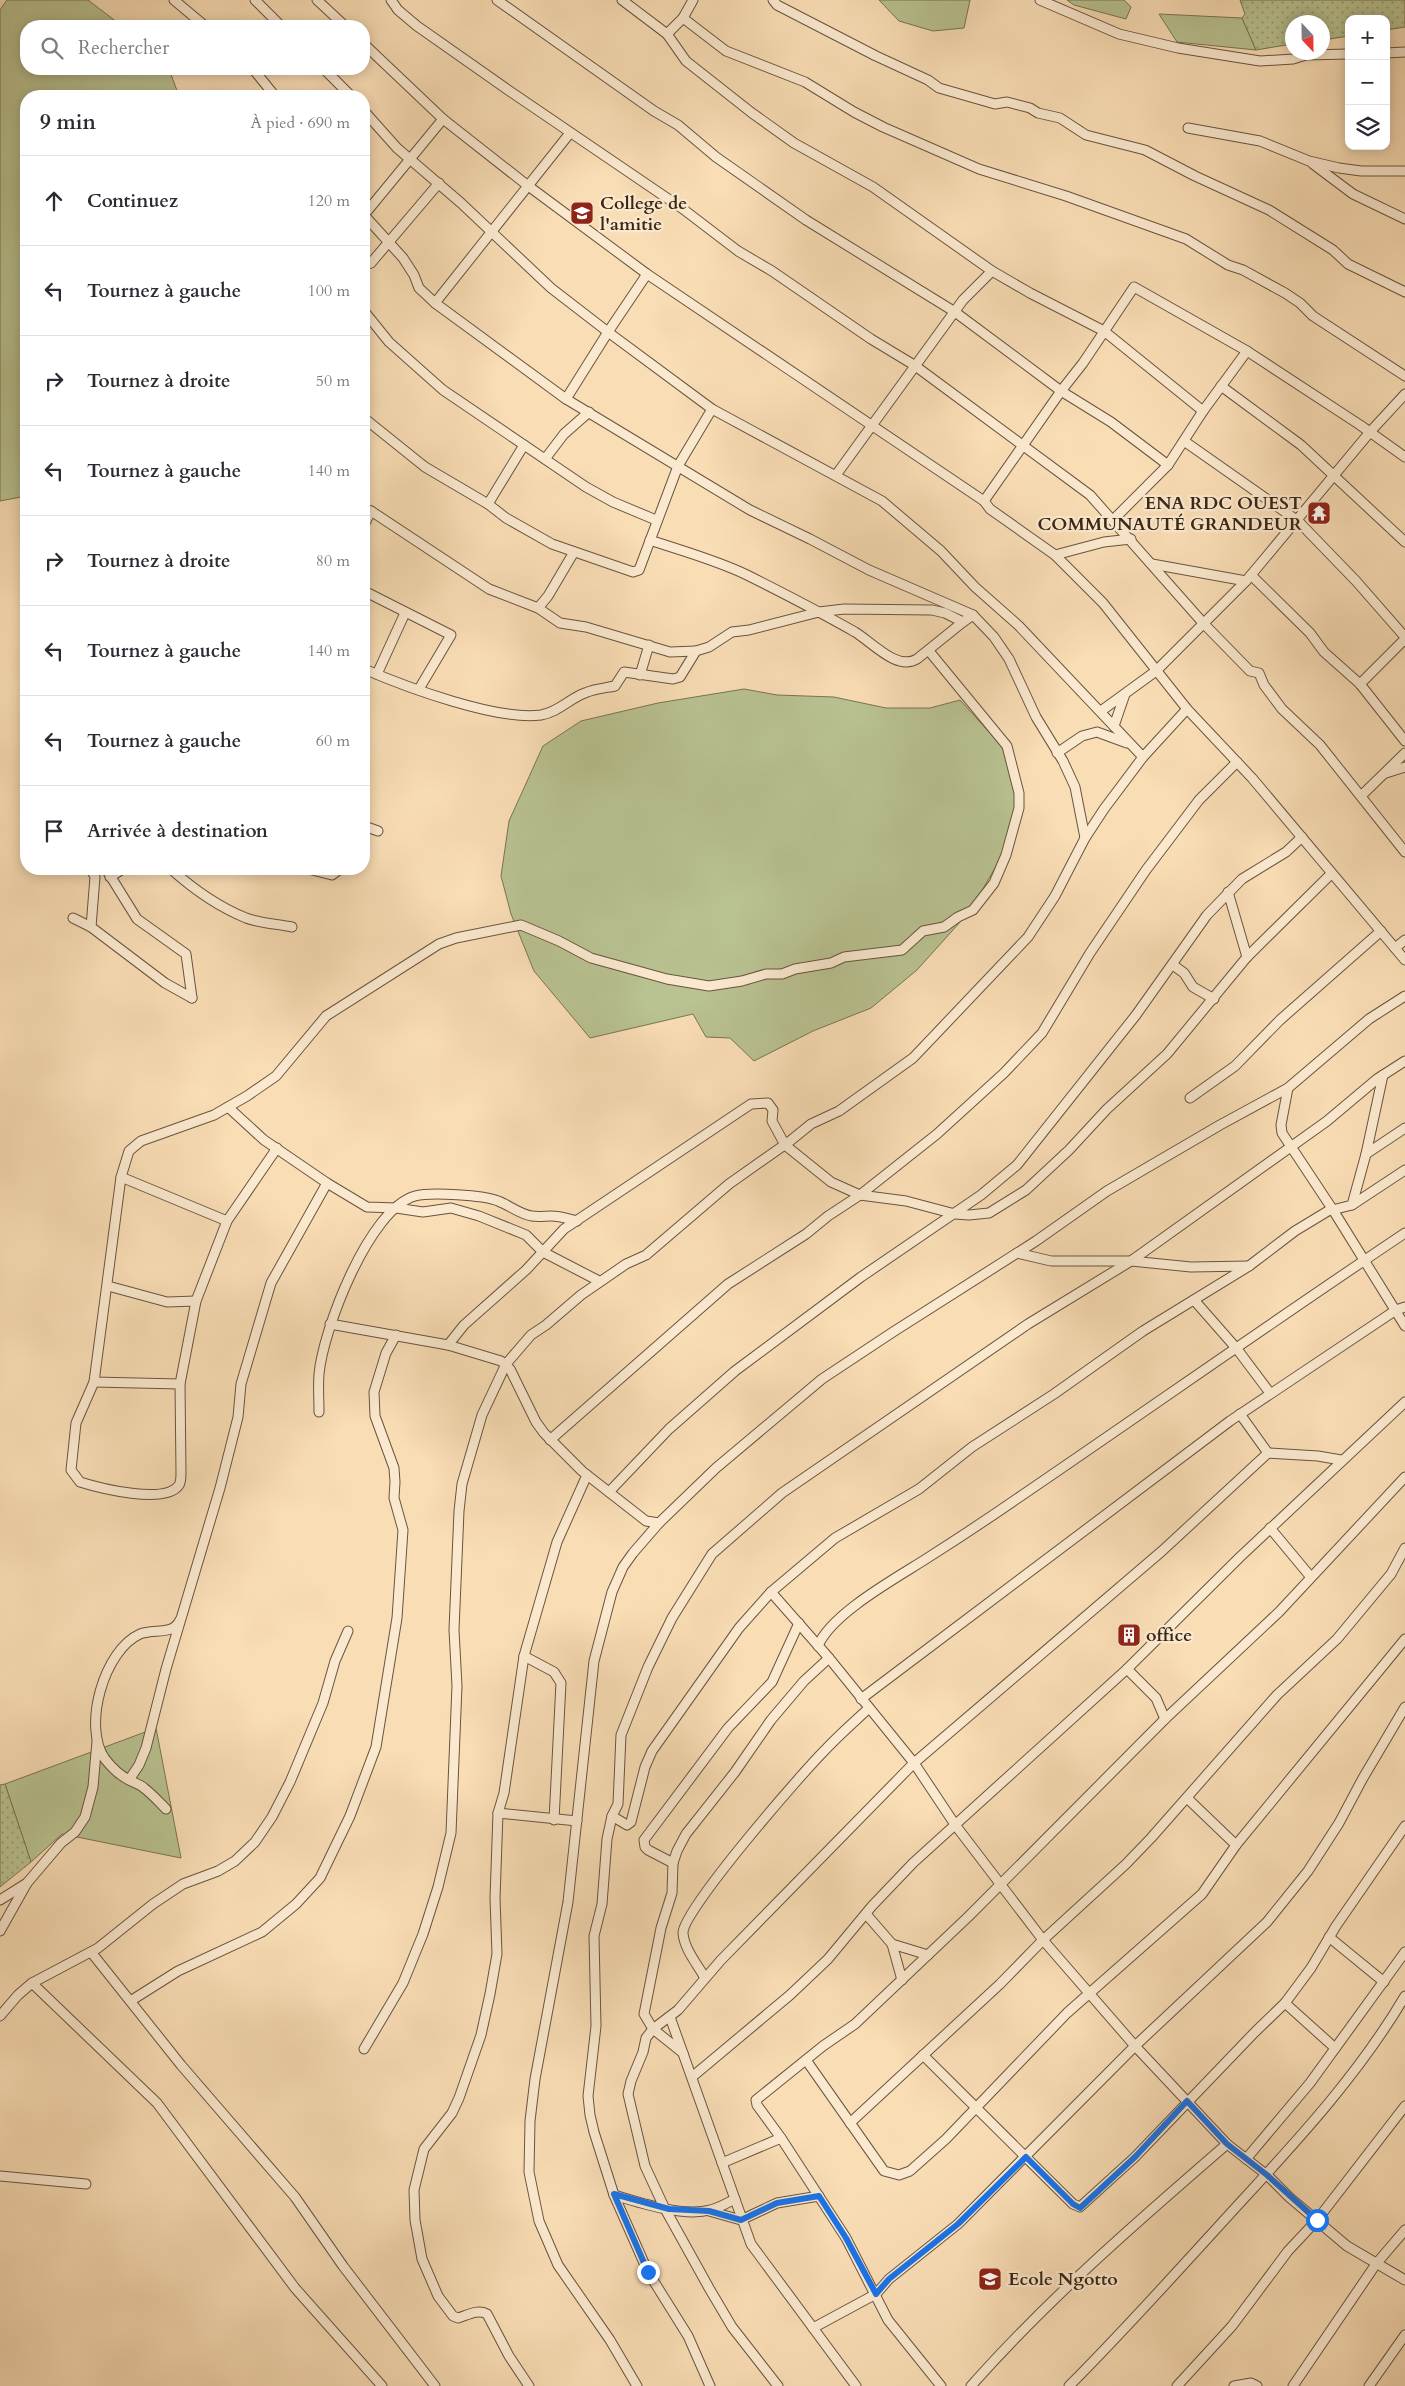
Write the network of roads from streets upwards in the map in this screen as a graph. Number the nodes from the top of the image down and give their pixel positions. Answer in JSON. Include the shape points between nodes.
{"nodes":[{"id":1,"x":174,"y":0,"type":"edge"},
{"id":2,"x":255,"y":0,"type":"edge"},
{"id":3,"x":317,"y":0,"type":"edge"},
{"id":4,"x":391,"y":0,"type":"edge"},
{"id":5,"x":497,"y":0,"type":"edge"},
{"id":6,"x":622,"y":0,"type":"edge"},
{"id":7,"x":693,"y":0,"type":"edge"},
{"id":8,"x":773,"y":0,"type":"edge"},
{"id":9,"x":1040,"y":0,"type":"edge"},
{"id":10,"x":683,"y":18,"type":"junction"},
{"id":11,"x":198,"y":20,"type":"edge"},
{"id":12,"x":275,"y":20,"type":"edge"},
{"id":13,"x":339,"y":20,"type":"edge"},
{"id":14,"x":667,"y":34,"type":"junction"},
{"id":15,"x":370,"y":50,"type":"edge"},
{"id":16,"x":1405,"y":52,"type":"edge"},
{"id":17,"x":1390,"y":53,"type":"edge"},
{"id":18,"x":1345,"y":54,"type":"edge"},
{"id":19,"x":258,"y":75,"type":"edge"},
{"id":20,"x":330,"y":75,"type":"edge"},
{"id":21,"x":271,"y":90,"type":"edge"},
{"id":22,"x":345,"y":90,"type":"edge"},
{"id":23,"x":370,"y":119,"type":"edge"},
{"id":24,"x":443,"y":119,"type":"junction"},
{"id":25,"x":1188,"y":128,"type":"dead end"},
{"id":26,"x":570,"y":133,"type":"junction"},
{"id":27,"x":410,"y":159,"type":"junction"},
{"id":28,"x":1309,"y":161,"type":"junction"},
{"id":29,"x":1405,"y":171,"type":"edge"},
{"id":30,"x":439,"y":183,"type":"junction"},
{"id":31,"x":527,"y":185,"type":"junction"},
{"id":32,"x":370,"y":208,"type":"edge"},
{"id":33,"x":1405,"y":219,"type":"edge"},
{"id":34,"x":370,"y":221,"type":"edge"},
{"id":35,"x":492,"y":233,"type":"junction"},
{"id":36,"x":389,"y":242,"type":"junction"},
{"id":37,"x":370,"y":264,"type":"edge"},
{"id":38,"x":992,"y":271,"type":"junction"},
{"id":39,"x":647,"y":274,"type":"junction"},
{"id":40,"x":1405,"y":292,"type":"edge"},
{"id":41,"x":435,"y":303,"type":"junction"},
{"id":42,"x":955,"y":312,"type":"junction"},
{"id":43,"x":370,"y":318,"type":"edge"},
{"id":44,"x":1104,"y":331,"type":"junction"},
{"id":45,"x":608,"y":332,"type":"junction"},
{"id":46,"x":1247,"y":351,"type":"junction"},
{"id":47,"x":914,"y":365,"type":"junction"},
{"id":48,"x":1405,"y":376,"type":"edge"},
{"id":49,"x":1221,"y":386,"type":"junction"},
{"id":50,"x":1061,"y":391,"type":"junction"},
{"id":51,"x":1405,"y":394,"type":"edge"},
{"id":52,"x":566,"y":399,"type":"junction"},
{"id":53,"x":712,"y":409,"type":"junction"},
{"id":54,"x":1203,"y":410,"type":"junction"},
{"id":55,"x":589,"y":412,"type":"junction"},
{"id":56,"x":1385,"y":415,"type":"junction"},
{"id":57,"x":370,"y":423,"type":"edge"},
{"id":58,"x":871,"y":424,"type":"junction"},
{"id":59,"x":1360,"y":425,"type":"junction"},
{"id":60,"x":1370,"y":432,"type":"junction"},
{"id":61,"x":1184,"y":441,"type":"junction"},
{"id":62,"x":524,"y":446,"type":"junction"},
{"id":63,"x":1022,"y":447,"type":"junction"},
{"id":64,"x":545,"y":458,"type":"junction"},
{"id":65,"x":1405,"y":458,"type":"edge"},
{"id":66,"x":1168,"y":465,"type":"junction"},
{"id":67,"x":678,"y":466,"type":"junction"},
{"id":68,"x":836,"y":475,"type":"junction"},
{"id":69,"x":1335,"y":475,"type":"junction"},
{"id":70,"x":984,"y":501,"type":"junction"},
{"id":71,"x":488,"y":504,"type":"junction"},
{"id":72,"x":370,"y":511,"type":"edge"},
{"id":73,"x":1114,"y":519,"type":"junction"},
{"id":74,"x":656,"y":520,"type":"junction"},
{"id":75,"x":1298,"y":521,"type":"junction"},
{"id":76,"x":650,"y":540,"type":"junction"},
{"id":77,"x":1131,"y":540,"type":"junction"},
{"id":78,"x":1405,"y":542,"type":"edge"},
{"id":79,"x":574,"y":552,"type":"junction"},
{"id":80,"x":1054,"y":555,"type":"junction"},
{"id":81,"x":1152,"y":564,"type":"junction"},
{"id":82,"x":1248,"y":578,"type":"junction"},
{"id":83,"x":370,"y":594,"type":"edge"},
{"id":84,"x":538,"y":608,"type":"junction"},
{"id":85,"x":819,"y":612,"type":"junction"},
{"id":86,"x":405,"y":613,"type":"junction"},
{"id":87,"x":973,"y":615,"type":"junction"},
{"id":88,"x":963,"y":622,"type":"junction"},
{"id":89,"x":1204,"y":624,"type":"junction"},
{"id":90,"x":1405,"y":638,"type":"edge"},
{"id":91,"x":648,"y":645,"type":"junction"},
{"id":92,"x":696,"y":651,"type":"junction"},
{"id":93,"x":929,"y":651,"type":"junction"},
{"id":94,"x":370,"y":671,"type":"edge"},
{"id":95,"x":1156,"y":671,"type":"junction"},
{"id":96,"x":377,"y":674,"type":"junction"},
{"id":97,"x":640,"y":675,"type":"junction"},
{"id":98,"x":1360,"y":684,"type":"junction"},
{"id":99,"x":420,"y":689,"type":"junction"},
{"id":100,"x":1125,"y":693,"type":"junction"},
{"id":101,"x":1187,"y":709,"type":"junction"},
{"id":102,"x":1101,"y":711,"type":"junction"},
{"id":103,"x":1114,"y":726,"type":"junction"},
{"id":104,"x":1405,"y":741,"type":"edge"},
{"id":105,"x":1130,"y":744,"type":"junction"},
{"id":106,"x":1058,"y":753,"type":"junction"},
{"id":107,"x":1405,"y":753,"type":"edge"},
{"id":108,"x":1143,"y":757,"type":"junction"},
{"id":109,"x":1237,"y":762,"type":"junction"},
{"id":110,"x":1405,"y":767,"type":"edge"},
{"id":111,"x":1383,"y":775,"type":"junction"},
{"id":112,"x":1362,"y":795,"type":"junction"},
{"id":113,"x":370,"y":828,"type":"edge"},
{"id":114,"x":378,"y":831,"type":"dead end"},
{"id":115,"x":1302,"y":837,"type":"junction"},
{"id":116,"x":1085,"y":838,"type":"junction"},
{"id":117,"x":1405,"y":852,"type":"edge"},
{"id":118,"x":1331,"y":874,"type":"junction"},
{"id":119,"x":94,"y":875,"type":"edge"},
{"id":120,"x":109,"y":875,"type":"edge"},
{"id":121,"x":178,"y":875,"type":"edge"},
{"id":122,"x":1228,"y":892,"type":"junction"},
{"id":123,"x":73,"y":918,"type":"dead end"},
{"id":124,"x":91,"y":927,"type":"junction"},
{"id":125,"x":292,"y":927,"type":"dead end"},
{"id":126,"x":1381,"y":931,"type":"junction"},
{"id":127,"x":1405,"y":940,"type":"edge"},
{"id":128,"x":1395,"y":948,"type":"junction"},
{"id":129,"x":1248,"y":957,"type":"junction"},
{"id":130,"x":1405,"y":960,"type":"edge"},
{"id":131,"x":1173,"y":965,"type":"junction"},
{"id":132,"x":1405,"y":996,"type":"edge"},
{"id":133,"x":1214,"y":999,"type":"junction"},
{"id":134,"x":1405,"y":1062,"type":"edge"},
{"id":135,"x":1383,"y":1075,"type":"junction"},
{"id":136,"x":1288,"y":1088,"type":"junction"},
{"id":137,"x":1190,"y":1098,"type":"dead end"},
{"id":138,"x":228,"y":1107,"type":"junction"},
{"id":139,"x":1405,"y":1128,"type":"edge"},
{"id":140,"x":785,"y":1145,"type":"junction"},
{"id":141,"x":1289,"y":1147,"type":"junction"},
{"id":142,"x":277,"y":1148,"type":"junction"},
{"id":143,"x":1366,"y":1154,"type":"junction"},
{"id":144,"x":1405,"y":1170,"type":"edge"},
{"id":145,"x":121,"y":1177,"type":"junction"},
{"id":146,"x":327,"y":1183,"type":"junction"},
{"id":147,"x":860,"y":1195,"type":"junction"},
{"id":148,"x":1352,"y":1205,"type":"junction"},
{"id":149,"x":396,"y":1208,"type":"junction"},
{"id":150,"x":1333,"y":1210,"type":"junction"},
{"id":151,"x":954,"y":1214,"type":"junction"},
{"id":152,"x":227,"y":1221,"type":"junction"},
{"id":153,"x":577,"y":1221,"type":"junction"},
{"id":154,"x":1405,"y":1233,"type":"edge"},
{"id":155,"x":543,"y":1252,"type":"junction"},
{"id":156,"x":1017,"y":1253,"type":"junction"},
{"id":157,"x":1364,"y":1258,"type":"junction"},
{"id":158,"x":1131,"y":1261,"type":"junction"},
{"id":159,"x":1249,"y":1266,"type":"junction"},
{"id":160,"x":600,"y":1281,"type":"junction"},
{"id":161,"x":108,"y":1286,"type":"junction"},
{"id":162,"x":1194,"y":1300,"type":"junction"},
{"id":163,"x":196,"y":1301,"type":"junction"},
{"id":164,"x":1405,"y":1307,"type":"edge"},
{"id":165,"x":1396,"y":1310,"type":"junction"},
{"id":166,"x":330,"y":1324,"type":"junction"},
{"id":167,"x":1405,"y":1326,"type":"edge"},
{"id":168,"x":396,"y":1335,"type":"junction"},
{"id":169,"x":448,"y":1345,"type":"junction"},
{"id":170,"x":1237,"y":1349,"type":"junction"},
{"id":171,"x":506,"y":1364,"type":"junction"},
{"id":172,"x":94,"y":1382,"type":"junction"},
{"id":173,"x":180,"y":1384,"type":"junction"},
{"id":174,"x":1270,"y":1393,"type":"junction"},
{"id":175,"x":1405,"y":1402,"type":"edge"},
{"id":176,"x":319,"y":1412,"type":"dead end"},
{"id":177,"x":1240,"y":1414,"type":"junction"},
{"id":178,"x":550,"y":1440,"type":"junction"},
{"id":179,"x":1268,"y":1453,"type":"junction"},
{"id":180,"x":1341,"y":1460,"type":"junction"},
{"id":181,"x":587,"y":1475,"type":"junction"},
{"id":182,"x":1405,"y":1477,"type":"edge"},
{"id":183,"x":609,"y":1492,"type":"junction"},
{"id":184,"x":659,"y":1523,"type":"junction"},
{"id":185,"x":1270,"y":1528,"type":"junction"},
{"id":186,"x":1405,"y":1548,"type":"edge"},
{"id":187,"x":1310,"y":1576,"type":"junction"},
{"id":188,"x":771,"y":1592,"type":"junction"},
{"id":189,"x":186,"y":1606,"type":"junction"},
{"id":190,"x":800,"y":1623,"type":"junction"},
{"id":191,"x":348,"y":1631,"type":"dead end"},
{"id":192,"x":1405,"y":1639,"type":"edge"},
{"id":193,"x":818,"y":1646,"type":"junction"},
{"id":194,"x":524,"y":1656,"type":"junction"},
{"id":195,"x":829,"y":1658,"type":"junction"},
{"id":196,"x":1127,"y":1669,"type":"junction"},
{"id":197,"x":861,"y":1699,"type":"junction"},
{"id":198,"x":1405,"y":1707,"type":"edge"},
{"id":199,"x":869,"y":1708,"type":"junction"},
{"id":200,"x":1165,"y":1719,"type":"junction"},
{"id":201,"x":97,"y":1738,"type":"junction"},
{"id":202,"x":914,"y":1763,"type":"junction"},
{"id":203,"x":129,"y":1780,"type":"junction"},
{"id":204,"x":1187,"y":1798,"type":"junction"},
{"id":205,"x":166,"y":1809,"type":"dead end"},
{"id":206,"x":498,"y":1813,"type":"junction"},
{"id":207,"x":612,"y":1816,"type":"junction"},
{"id":208,"x":554,"y":1820,"type":"junction"},
{"id":209,"x":577,"y":1821,"type":"junction"},
{"id":210,"x":956,"y":1826,"type":"junction"},
{"id":211,"x":1405,"y":1826,"type":"edge"},
{"id":212,"x":1236,"y":1845,"type":"junction"},
{"id":213,"x":673,"y":1862,"type":"junction"},
{"id":214,"x":27,"y":1883,"type":"junction"},
{"id":215,"x":999,"y":1884,"type":"junction"},
{"id":216,"x":0,"y":1900,"type":"edge"},
{"id":217,"x":866,"y":1914,"type":"junction"},
{"id":218,"x":0,"y":1931,"type":"edge"},
{"id":219,"x":1330,"y":1937,"type":"junction"},
{"id":220,"x":1043,"y":1940,"type":"junction"},
{"id":221,"x":892,"y":1944,"type":"junction"},
{"id":222,"x":91,"y":1952,"type":"junction"},
{"id":223,"x":1405,"y":1952,"type":"edge"},
{"id":224,"x":928,"y":1954,"type":"junction"},
{"id":225,"x":705,"y":1978,"type":"junction"},
{"id":226,"x":902,"y":1980,"type":"junction"},
{"id":227,"x":1384,"y":1982,"type":"junction"},
{"id":228,"x":32,"y":1983,"type":"junction"},
{"id":229,"x":1088,"y":1994,"type":"junction"},
{"id":230,"x":1405,"y":1996,"type":"edge"},
{"id":231,"x":132,"y":2000,"type":"junction"},
{"id":232,"x":1285,"y":2003,"type":"junction"},
{"id":233,"x":0,"y":2016,"type":"edge"},
{"id":234,"x":670,"y":2017,"type":"junction"},
{"id":235,"x":653,"y":2029,"type":"junction"},
{"id":236,"x":1135,"y":2046,"type":"junction"},
{"id":237,"x":1335,"y":2048,"type":"junction"},
{"id":238,"x":364,"y":2049,"type":"dead end"},
{"id":239,"x":683,"y":2054,"type":"junction"},
{"id":240,"x":924,"y":2055,"type":"junction"},
{"id":241,"x":806,"y":2060,"type":"junction"},
{"id":242,"x":692,"y":2077,"type":"junction"},
{"id":243,"x":1187,"y":2101,"type":"junction"},
{"id":244,"x":976,"y":2106,"type":"junction"},
{"id":245,"x":1405,"y":2106,"type":"edge"},
{"id":246,"x":850,"y":2122,"type":"junction"},
{"id":247,"x":781,"y":2138,"type":"junction"},
{"id":248,"x":1227,"y":2144,"type":"junction"},
{"id":249,"x":1026,"y":2157,"type":"junction"},
{"id":250,"x":1246,"y":2159,"type":"junction"},
{"id":251,"x":722,"y":2163,"type":"junction"},
{"id":252,"x":1267,"y":2175,"type":"junction"},
{"id":253,"x":0,"y":2176,"type":"edge"},
{"id":254,"x":86,"y":2184,"type":"dead end"},
{"id":255,"x":614,"y":2194,"type":"junction"},
{"id":256,"x":819,"y":2196,"type":"junction"},
{"id":257,"x":735,"y":2199,"type":"junction"},
{"id":258,"x":664,"y":2207,"type":"junction"},
{"id":259,"x":709,"y":2211,"type":"junction"},
{"id":260,"x":741,"y":2220,"type":"junction"},
{"id":261,"x":1317,"y":2220,"type":"junction"},
{"id":262,"x":1405,"y":2230,"type":"edge"},
{"id":263,"x":1376,"y":2264,"type":"junction"},
{"id":264,"x":1405,"y":2280,"type":"edge"},
{"id":265,"x":876,"y":2294,"type":"junction"},
{"id":266,"x":813,"y":2328,"type":"junction"},
{"id":267,"x":1405,"y":2335,"type":"edge"},
{"id":268,"x":382,"y":2386,"type":"edge"},
{"id":269,"x":435,"y":2386,"type":"edge"},
{"id":270,"x":529,"y":2386,"type":"edge"},
{"id":271,"x":637,"y":2386,"type":"edge"},
{"id":272,"x":710,"y":2386,"type":"edge"},
{"id":273,"x":778,"y":2386,"type":"edge"},
{"id":274,"x":856,"y":2386,"type":"edge"},
{"id":275,"x":942,"y":2386,"type":"edge"},
{"id":276,"x":971,"y":2386,"type":"edge"},
{"id":277,"x":1068,"y":2386,"type":"edge"},
{"id":278,"x":1177,"y":2386,"type":"edge"},
{"id":279,"x":1234,"y":2386,"type":"edge"},
{"id":280,"x":1257,"y":2386,"type":"edge"},
{"id":281,"x":1293,"y":2386,"type":"edge"},
{"id":282,"x":1369,"y":2386,"type":"edge"}],
"edges":[{"from":1,"to":11,"type":"street"},
{"from":2,"to":12,"type":"street"},
{"from":3,"to":13,"type":"street"},
{"from":4,"to":26,"type":"street","via":[[417,26]]},
{"from":5,"to":42,"type":"street","via":[[678,125],[716,157],[806,220]]},
{"from":6,"to":14,"type":"street"},
{"from":7,"to":10,"type":"street"},
{"from":8,"to":40,"type":"street","via":[[777,5],[939,88],[995,104],[1007,102],[1030,108],[1060,118],[1086,135],[1145,150],[1269,210],[1333,250],[1348,264]]},
{"from":9,"to":18,"type":"street","via":[[1119,34],[1178,48],[1260,61]]},
{"from":10,"to":14,"type":"street"},
{"from":10,"to":48,"type":"street","via":[[726,51],[805,82],[882,127],[979,169],[1186,239],[1228,265],[1285,293],[1312,316]]},
{"from":14,"to":38,"type":"street","via":[[686,61],[752,114],[794,143],[873,187]]},
{"from":15,"to":24,"type":"street"},
{"from":16,"to":17,"type":"street"},
{"from":19,"to":21,"type":"street"},
{"from":20,"to":22,"type":"street"},
{"from":23,"to":27,"type":"street"},
{"from":24,"to":27,"type":"street"},
{"from":24,"to":31,"type":"street"},
{"from":25,"to":28,"type":"street","via":[[1260,141]]},
{"from":26,"to":31,"type":"street"},
{"from":26,"to":47,"type":"street","via":[[684,209],[738,251]]},
{"from":27,"to":30,"type":"street"},
{"from":27,"to":32,"type":"street"},
{"from":28,"to":29,"type":"street","via":[[1361,171]]},
{"from":28,"to":33,"type":"street","via":[[1353,194]]},
{"from":30,"to":35,"type":"street"},
{"from":30,"to":36,"type":"street"},
{"from":31,"to":35,"type":"street"},
{"from":31,"to":39,"type":"street"},
{"from":34,"to":36,"type":"street"},
{"from":35,"to":41,"type":"street"},
{"from":35,"to":45,"type":"street","via":[[551,288]]},
{"from":36,"to":37,"type":"street"},
{"from":36,"to":41,"type":"street","via":[[411,270],[419,288]]},
{"from":38,"to":42,"type":"street"},
{"from":38,"to":44,"type":"street"},
{"from":39,"to":45,"type":"street"},
{"from":39,"to":58,"type":"street"},
{"from":41,"to":52,"type":"street"},
{"from":42,"to":47,"type":"street"},
{"from":42,"to":50,"type":"street"},
{"from":43,"to":62,"type":"street","via":[[414,366]]},
{"from":44,"to":46,"type":"street","via":[[1134,287]]},
{"from":44,"to":50,"type":"street"},
{"from":44,"to":54,"type":"street"},
{"from":45,"to":52,"type":"street"},
{"from":45,"to":53,"type":"street"},
{"from":46,"to":49,"type":"street"},
{"from":46,"to":59,"type":"street"},
{"from":47,"to":58,"type":"street"},
{"from":47,"to":63,"type":"street"},
{"from":49,"to":54,"type":"street"},
{"from":49,"to":69,"type":"street","via":[[1302,445]]},
{"from":50,"to":63,"type":"street"},
{"from":50,"to":66,"type":"street","via":[[1111,422]]},
{"from":51,"to":56,"type":"street"},
{"from":52,"to":55,"type":"street"},
{"from":53,"to":67,"type":"street"},
{"from":53,"to":68,"type":"street"},
{"from":54,"to":61,"type":"street"},
{"from":55,"to":64,"type":"street","via":[[564,434]]},
{"from":55,"to":67,"type":"street"},
{"from":56,"to":59,"type":"street"},
{"from":56,"to":60,"type":"street"},
{"from":57,"to":71,"type":"street","via":[[424,467]]},
{"from":58,"to":68,"type":"street"},
{"from":58,"to":70,"type":"street"},
{"from":59,"to":60,"type":"street"},
{"from":60,"to":65,"type":"street"},
{"from":60,"to":69,"type":"street"},
{"from":61,"to":66,"type":"street"},
{"from":61,"to":75,"type":"street"},
{"from":62,"to":64,"type":"street"},
{"from":62,"to":71,"type":"street"},
{"from":63,"to":70,"type":"street"},
{"from":63,"to":73,"type":"street","via":[[1090,495]]},
{"from":64,"to":74,"type":"street","via":[[600,495]]},
{"from":66,"to":73,"type":"street"},
{"from":67,"to":74,"type":"street"},
{"from":67,"to":87,"type":"street","via":[[750,510],[842,557]]},
{"from":68,"to":102,"type":"street","via":[[882,501],[941,551]]},
{"from":69,"to":75,"type":"street"},
{"from":69,"to":78,"type":"street"},
{"from":70,"to":80,"type":"street","via":[[990,509]]},
{"from":71,"to":79,"type":"street","via":[[552,544]]},
{"from":72,"to":84,"type":"street","via":[[489,589]]},
{"from":73,"to":77,"type":"street"},
{"from":74,"to":76,"type":"street"},
{"from":75,"to":82,"type":"street"},
{"from":75,"to":90,"type":"street"},
{"from":76,"to":79,"type":"street","via":[[637,572]]},
{"from":76,"to":85,"type":"street","via":[[746,574]]},
{"from":77,"to":80,"type":"street","via":[[1104,542]]},
{"from":77,"to":81,"type":"street"},
{"from":79,"to":84,"type":"street"},
{"from":80,"to":95,"type":"street","via":[[1103,603]]},
{"from":81,"to":82,"type":"street"},
{"from":81,"to":89,"type":"street"},
{"from":82,"to":89,"type":"street"},
{"from":82,"to":98,"type":"street","via":[[1310,633],[1324,652]]},
{"from":83,"to":86,"type":"street"},
{"from":84,"to":91,"type":"street","via":[[560,623]]},
{"from":85,"to":88,"type":"street","via":[[923,609],[946,613]]},
{"from":85,"to":92,"type":"street","via":[[732,632],[709,647]]},
{"from":85,"to":93,"type":"street","via":[[902,662],[910,664]]},
{"from":86,"to":96,"type":"street"},
{"from":86,"to":99,"type":"street","via":[[451,635]]},
{"from":87,"to":88,"type":"street"},
{"from":87,"to":106,"type":"street","via":[[1009,659],[1033,711]]},
{"from":88,"to":93,"type":"street"},
{"from":89,"to":95,"type":"street"},
{"from":89,"to":112,"type":"street","via":[[1250,671],[1258,673],[1282,709],[1320,745]]},
{"from":90,"to":98,"type":"street"},
{"from":91,"to":92,"type":"street","via":[[670,652]]},
{"from":91,"to":97,"type":"street"},
{"from":92,"to":97,"type":"street","via":[[680,677]]},
{"from":93,"to":138,"type":"street","via":[[1007,746],[1018,793],[1019,808],[1006,854],[994,883],[973,910],[944,927],[923,931],[902,950],[844,957],[782,974],[766,974],[709,986],[591,958],[521,925],[456,938],[439,944],[326,1016],[276,1076]]},
{"from":94,"to":96,"type":"street"},
{"from":95,"to":100,"type":"street"},
{"from":95,"to":101,"type":"street"},
{"from":96,"to":99,"type":"street"},
{"from":97,"to":99,"type":"street","via":[[624,672],[615,686],[583,693],[550,712],[524,716],[477,708]]},
{"from":98,"to":104,"type":"street"},
{"from":100,"to":102,"type":"street"},
{"from":100,"to":103,"type":"street"},
{"from":101,"to":108,"type":"street"},
{"from":101,"to":109,"type":"street"},
{"from":102,"to":103,"type":"street"},
{"from":103,"to":105,"type":"street"},
{"from":105,"to":106,"type":"street","via":[[1097,732],[1082,736]]},
{"from":105,"to":108,"type":"street"},
{"from":106,"to":116,"type":"street","via":[[1075,787]]},
{"from":107,"to":111,"type":"street"},
{"from":108,"to":116,"type":"street"},
{"from":109,"to":115,"type":"street"},
{"from":109,"to":147,"type":"street","via":[[1199,800],[1146,870],[1039,1038],[975,1100]]},
{"from":110,"to":111,"type":"street"},
{"from":111,"to":112,"type":"street"},
{"from":112,"to":117,"type":"street"},
{"from":113,"to":114,"type":"street"},
{"from":115,"to":118,"type":"street"},
{"from":115,"to":122,"type":"street"},
{"from":116,"to":140,"type":"street","via":[[1055,896],[1028,937],[913,1058],[839,1111],[811,1124]]},
{"from":118,"to":126,"type":"street"},
{"from":118,"to":129,"type":"street"},
{"from":119,"to":124,"type":"street"},
{"from":120,"to":124,"type":"street","via":[[136,919],[186,954],[192,998],[164,983]]},
{"from":121,"to":125,"type":"street","via":[[233,912]]},
{"from":122,"to":129,"type":"street"},
{"from":122,"to":131,"type":"street","via":[[1207,915]]},
{"from":123,"to":124,"type":"street"},
{"from":126,"to":128,"type":"street"},
{"from":126,"to":137,"type":"street","via":[[1280,1020],[1235,1066]]},
{"from":127,"to":128,"type":"street"},
{"from":128,"to":130,"type":"street"},
{"from":129,"to":133,"type":"street"},
{"from":131,"to":133,"type":"street","via":[[1184,973],[1193,987]]},
{"from":131,"to":151,"type":"street","via":[[1020,1162]]},
{"from":132,"to":136,"type":"street","via":[[1362,1025]]},
{"from":133,"to":151,"type":"street","via":[[1167,1054],[1026,1190],[989,1212],[969,1216]]},
{"from":134,"to":135,"type":"street"},
{"from":135,"to":141,"type":"street"},
{"from":135,"to":143,"type":"street"},
{"from":136,"to":141,"type":"street","via":[[1281,1125]]},
{"from":136,"to":156,"type":"street","via":[[1107,1191]]},
{"from":138,"to":142,"type":"street"},
{"from":138,"to":145,"type":"street","via":[[140,1141],[130,1150]]},
{"from":139,"to":143,"type":"street"},
{"from":140,"to":147,"type":"street","via":[[831,1182]]},
{"from":140,"to":153,"type":"street","via":[[772,1121],[771,1106],[751,1104]]},
{"from":140,"to":160,"type":"street","via":[[734,1180],[646,1255]]},
{"from":141,"to":150,"type":"street"},
{"from":141,"to":158,"type":"street"},
{"from":142,"to":146,"type":"street"},
{"from":142,"to":152,"type":"street"},
{"from":143,"to":148,"type":"street"},
{"from":144,"to":148,"type":"street"},
{"from":145,"to":152,"type":"street"},
{"from":145,"to":161,"type":"street"},
{"from":146,"to":149,"type":"street","via":[[368,1207]]},
{"from":146,"to":189,"type":"street","via":[[271,1283],[241,1384],[238,1417]]},
{"from":147,"to":151,"type":"street","via":[[906,1201]]},
{"from":147,"to":178,"type":"street","via":[[728,1284]]},
{"from":148,"to":150,"type":"street"},
{"from":149,"to":153,"type":"street","via":[[415,1196],[471,1195],[499,1201],[530,1216]]},
{"from":149,"to":155,"type":"street","via":[[420,1212],[456,1209],[526,1235]]},
{"from":149,"to":166,"type":"street","via":[[379,1225],[357,1262]]},
{"from":150,"to":157,"type":"street"},
{"from":150,"to":159,"type":"street","via":[[1295,1231]]},
{"from":151,"to":183,"type":"street","via":[[861,1277],[735,1371],[669,1429]]},
{"from":152,"to":163,"type":"street"},
{"from":153,"to":155,"type":"street"},
{"from":154,"to":157,"type":"street"},
{"from":155,"to":160,"type":"street"},
{"from":155,"to":169,"type":"street","via":[[464,1325]]},
{"from":156,"to":158,"type":"street","via":[[1051,1261]]},
{"from":156,"to":184,"type":"street","via":[[806,1391],[716,1468]]},
{"from":157,"to":165,"type":"street"},
{"from":157,"to":170,"type":"street"},
{"from":158,"to":159,"type":"street","via":[[1191,1268]]},
{"from":158,"to":207,"type":"street","via":[[1028,1324],[830,1459],[770,1503],[712,1554],[672,1618],[622,1728],[618,1804]]},
{"from":159,"to":162,"type":"street"},
{"from":160,"to":171,"type":"street","via":[[531,1335]]},
{"from":161,"to":163,"type":"street","via":[[167,1302]]},
{"from":161,"to":172,"type":"street"},
{"from":162,"to":170,"type":"street"},
{"from":162,"to":188,"type":"street","via":[[1142,1331],[972,1447],[919,1489],[835,1538]]},
{"from":163,"to":173,"type":"street"},
{"from":164,"to":165,"type":"street"},
{"from":165,"to":167,"type":"street"},
{"from":165,"to":174,"type":"street"},
{"from":166,"to":168,"type":"street"},
{"from":166,"to":176,"type":"street","via":[[319,1375]]},
{"from":168,"to":169,"type":"street"},
{"from":168,"to":231,"type":"street","via":[[378,1372],[373,1402],[394,1468],[394,1498],[403,1526],[397,1618],[376,1747],[350,1816],[320,1878],[274,1924],[178,1971]]},
{"from":169,"to":171,"type":"street","via":[[491,1356]]},
{"from":170,"to":174,"type":"street"},
{"from":170,"to":193,"type":"street","via":[[866,1598],[827,1631]]},
{"from":171,"to":178,"type":"street","via":[[536,1422]]},
{"from":171,"to":238,"type":"street","via":[[482,1415],[460,1502],[454,1630],[457,1686],[451,1833],[423,1934],[403,1983]]},
{"from":172,"to":173,"type":"street"},
{"from":172,"to":173,"type":"street","via":[[76,1423],[71,1470],[80,1482],[127,1494],[172,1491],[179,1484]]},
{"from":174,"to":177,"type":"street"},
{"from":175,"to":180,"type":"street"},
{"from":177,"to":179,"type":"street"},
{"from":177,"to":197,"type":"street"},
{"from":178,"to":181,"type":"street"},
{"from":179,"to":180,"type":"street"},
{"from":179,"to":202,"type":"street","via":[[1162,1551]]},
{"from":180,"to":185,"type":"street"},
{"from":181,"to":183,"type":"street"},
{"from":181,"to":194,"type":"street","via":[[557,1542]]},
{"from":182,"to":187,"type":"street"},
{"from":183,"to":184,"type":"street","via":[[646,1520]]},
{"from":184,"to":209,"type":"street","via":[[633,1552],[612,1592],[592,1675]]},
{"from":185,"to":187,"type":"street"},
{"from":185,"to":196,"type":"street"},
{"from":186,"to":204,"type":"street","via":[[1391,1574],[1337,1639],[1277,1695]]},
{"from":187,"to":200,"type":"street","via":[[1279,1612]]},
{"from":188,"to":190,"type":"street"},
{"from":188,"to":207,"type":"street","via":[[739,1628],[652,1751],[632,1822],[627,1825]]},
{"from":189,"to":201,"type":"street","via":[[177,1626],[139,1634],[117,1654],[103,1678],[96,1714]]},
{"from":189,"to":203,"type":"street","via":[[146,1748]]},
{"from":190,"to":193,"type":"street"},
{"from":190,"to":213,"type":"street","via":[[772,1682],[728,1728],[644,1840],[648,1850]]},
{"from":191,"to":222,"type":"street","via":[[290,1782],[256,1842],[235,1862],[218,1872],[182,1884]]},
{"from":192,"to":212,"type":"street"},
{"from":193,"to":195,"type":"street"},
{"from":194,"to":206,"type":"street","via":[[504,1793]]},
{"from":194,"to":208,"type":"street","via":[[554,1672],[561,1683]]},
{"from":195,"to":197,"type":"street"},
{"from":195,"to":213,"type":"street","via":[[804,1681],[771,1720],[725,1786],[686,1834]]},
{"from":196,"to":200,"type":"street","via":[[1156,1698]]},
{"from":196,"to":210,"type":"street"},
{"from":197,"to":199,"type":"street"},
{"from":198,"to":236,"type":"street","via":[[1308,1871],[1245,1945]]},
{"from":199,"to":202,"type":"street"},
{"from":199,"to":225,"type":"street","via":[[824,1750],[688,1916],[683,1934]]},
{"from":200,"to":215,"type":"street"},
{"from":201,"to":203,"type":"street","via":[[104,1756]]},
{"from":201,"to":214,"type":"street","via":[[93,1787],[85,1817]]},
{"from":202,"to":210,"type":"street"},
{"from":202,"to":225,"type":"street"},
{"from":203,"to":205,"type":"street","via":[[144,1787]]},
{"from":204,"to":212,"type":"street"},
{"from":204,"to":220,"type":"street","via":[[1126,1864]]},
{"from":206,"to":208,"type":"street"},
{"from":206,"to":270,"type":"street","via":[[495,1972],[481,2035],[456,2106],[424,2148],[414,2190],[415,2220],[422,2259],[438,2296],[458,2318],[473,2312],[487,2314]]},
{"from":207,"to":255,"type":"street","via":[[602,1904],[594,1936],[596,2026],[588,2096],[594,2132]]},
{"from":208,"to":209,"type":"street"},
{"from":209,"to":271,"type":"street","via":[[568,1902],[535,2079],[529,2172],[539,2222],[558,2265],[610,2340]]},
{"from":210,"to":215,"type":"street"},
{"from":210,"to":217,"type":"street","via":[[913,1863]]},
{"from":211,"to":219,"type":"street"},
{"from":212,"to":229,"type":"street","via":[[1202,1894]]},
{"from":213,"to":235,"type":"street","via":[[672,1893],[644,2012]]},
{"from":214,"to":216,"type":"street"},
{"from":214,"to":218,"type":"street"},
{"from":215,"to":220,"type":"street"},
{"from":215,"to":224,"type":"street"},
{"from":217,"to":221,"type":"street"},
{"from":217,"to":242,"type":"street","via":[[828,1959],[790,1995]]},
{"from":219,"to":227,"type":"street"},
{"from":219,"to":232,"type":"street"},
{"from":220,"to":229,"type":"street"},
{"from":220,"to":240,"type":"street"},
{"from":221,"to":224,"type":"street"},
{"from":221,"to":226,"type":"street"},
{"from":222,"to":228,"type":"street"},
{"from":222,"to":231,"type":"street"},
{"from":223,"to":227,"type":"street"},
{"from":224,"to":226,"type":"street"},
{"from":225,"to":234,"type":"street"},
{"from":226,"to":241,"type":"street","via":[[854,2024]]},
{"from":227,"to":237,"type":"street"},
{"from":228,"to":233,"type":"street"},
{"from":228,"to":268,"type":"street","via":[[157,2102],[295,2288]]},
{"from":229,"to":236,"type":"street"},
{"from":229,"to":244,"type":"street"},
{"from":230,"to":252,"type":"street","via":[[1359,2066]]},
{"from":231,"to":269,"type":"street","via":[[181,2065],[295,2197]]},
{"from":232,"to":237,"type":"street"},
{"from":232,"to":243,"type":"street"},
{"from":234,"to":235,"type":"street"},
{"from":234,"to":239,"type":"street"},
{"from":235,"to":239,"type":"street"},
{"from":235,"to":258,"type":"street","via":[[646,2038],[628,2094],[645,2166]]},
{"from":236,"to":243,"type":"street"},
{"from":236,"to":249,"type":"street"},
{"from":237,"to":250,"type":"street"},
{"from":239,"to":242,"type":"street"},
{"from":240,"to":244,"type":"street"},
{"from":240,"to":246,"type":"street"},
{"from":241,"to":246,"type":"street"},
{"from":241,"to":247,"type":"street","via":[[756,2100],[756,2105]]},
{"from":242,"to":251,"type":"street"},
{"from":243,"to":248,"type":"street"},
{"from":243,"to":249,"type":"street","via":[[1135,2157],[1080,2208]]},
{"from":244,"to":246,"type":"street","via":[[934,2150],[910,2171],[900,2175],[884,2172]]},
{"from":244,"to":249,"type":"street"},
{"from":245,"to":261,"type":"street"},
{"from":247,"to":251,"type":"street"},
{"from":247,"to":256,"type":"street"},
{"from":248,"to":250,"type":"street"},
{"from":248,"to":276,"type":"street","via":[[1102,2252]]},
{"from":249,"to":265,"type":"street","via":[[958,2224],[889,2279]]},
{"from":250,"to":252,"type":"street"},
{"from":251,"to":257,"type":"street"},
{"from":252,"to":261,"type":"street"},
{"from":252,"to":277,"type":"street"},
{"from":253,"to":254,"type":"street"},
{"from":255,"to":258,"type":"street"},
{"from":255,"to":272,"type":"street","via":[[648,2272],[688,2336]]},
{"from":256,"to":260,"type":"street","via":[[777,2203]]},
{"from":256,"to":265,"type":"street"},
{"from":257,"to":259,"type":"street"},
{"from":257,"to":260,"type":"street"},
{"from":258,"to":259,"type":"street"},
{"from":258,"to":273,"type":"street","via":[[732,2327]]},
{"from":259,"to":260,"type":"street"},
{"from":260,"to":266,"type":"street","via":[[760,2259]]},
{"from":261,"to":263,"type":"street","via":[[1347,2246]]},
{"from":261,"to":278,"type":"street","via":[[1208,2354]]},
{"from":262,"to":263,"type":"street"},
{"from":263,"to":264,"type":"street"},
{"from":263,"to":281,"type":"street"},
{"from":265,"to":266,"type":"street"},
{"from":265,"to":275,"type":"street","via":[[888,2320]]},
{"from":266,"to":274,"type":"street"},
{"from":267,"to":282,"type":"street"},
{"from":279,"to":280,"type":"street","via":[[1251,2383]]}]}
